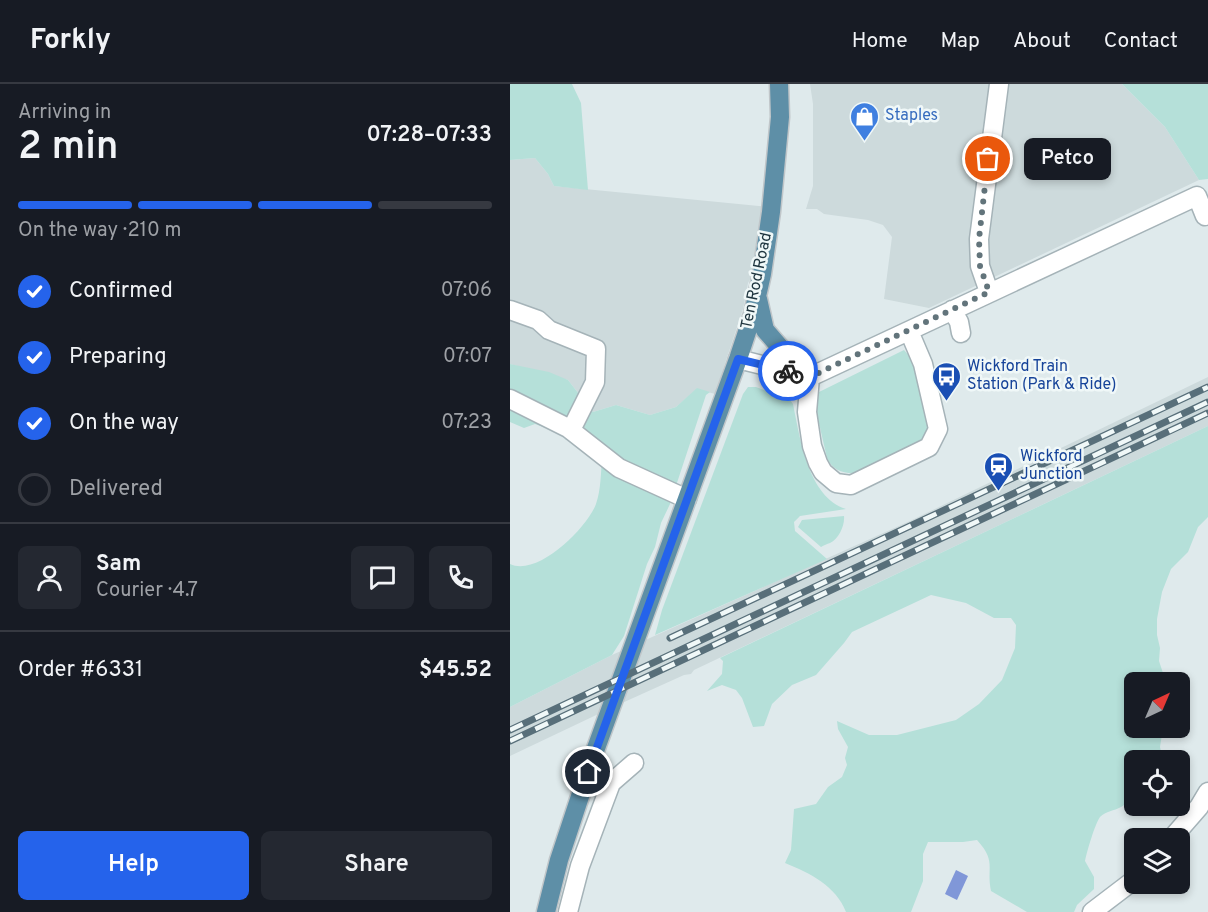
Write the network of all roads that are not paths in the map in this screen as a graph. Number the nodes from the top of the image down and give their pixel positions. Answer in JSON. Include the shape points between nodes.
{"nodes":[{"id":1,"x":778,"y":84,"type":"edge"},
{"id":2,"x":999,"y":84,"type":"edge"},
{"id":3,"x":1205,"y":216,"type":"dead end"},
{"id":4,"x":989,"y":292,"type":"junction"},
{"id":5,"x":757,"y":296,"type":"junction"},
{"id":6,"x":510,"y":310,"type":"edge"},
{"id":7,"x":952,"y":310,"type":"junction"},
{"id":8,"x":909,"y":331,"type":"junction"},
{"id":9,"x":961,"y":333,"type":"dead end"},
{"id":10,"x":738,"y":359,"type":"junction"},
{"id":11,"x":807,"y":376,"type":"junction"},
{"id":12,"x":510,"y":399,"type":"edge"},
{"id":13,"x":571,"y":430,"type":"junction"},
{"id":14,"x":687,"y":499,"type":"junction"},
{"id":15,"x":634,"y":763,"type":"dead end"},
{"id":16,"x":1208,"y":792,"type":"edge"},
{"id":17,"x":1181,"y":828,"type":"edge"},
{"id":18,"x":1124,"y":888,"type":"edge"},
{"id":19,"x":546,"y":912,"type":"edge"},
{"id":20,"x":568,"y":912,"type":"edge"},
{"id":21,"x":1092,"y":912,"type":"edge"}],
"edges":[{"from":1,"to":5,"type":"main road","name":"Ten Rod Road","via":[[780,117],[771,212]]},
{"from":2,"to":4,"type":"street","via":[[979,239],[980,266]]},
{"from":3,"to":4,"type":"street","via":[[1197,196]]},
{"from":4,"to":7,"type":"street"},
{"from":5,"to":10,"type":"main road","name":"Ten Rod Road"},
{"from":5,"to":11,"type":"main road","via":[[765,330]]},
{"from":6,"to":13,"type":"street","via":[[596,349],[595,382]]},
{"from":7,"to":8,"type":"street"},
{"from":7,"to":9,"type":"street"},
{"from":8,"to":11,"type":"street"},
{"from":8,"to":11,"type":"street","via":[[923,364],[938,429],[929,447],[851,486],[836,483],[818,463],[807,412]]},
{"from":10,"to":11,"type":"street"},
{"from":10,"to":14,"type":"main road","name":"Ten Rod Road"},
{"from":12,"to":13,"type":"street"},
{"from":13,"to":14,"type":"street","via":[[619,468]]},
{"from":14,"to":19,"type":"main road","name":"Ten Rod Road","via":[[595,751]]},
{"from":15,"to":20,"type":"street","via":[[611,783],[580,866]]},
{"from":16,"to":17,"type":"street"},
{"from":18,"to":21,"type":"street"}]}
